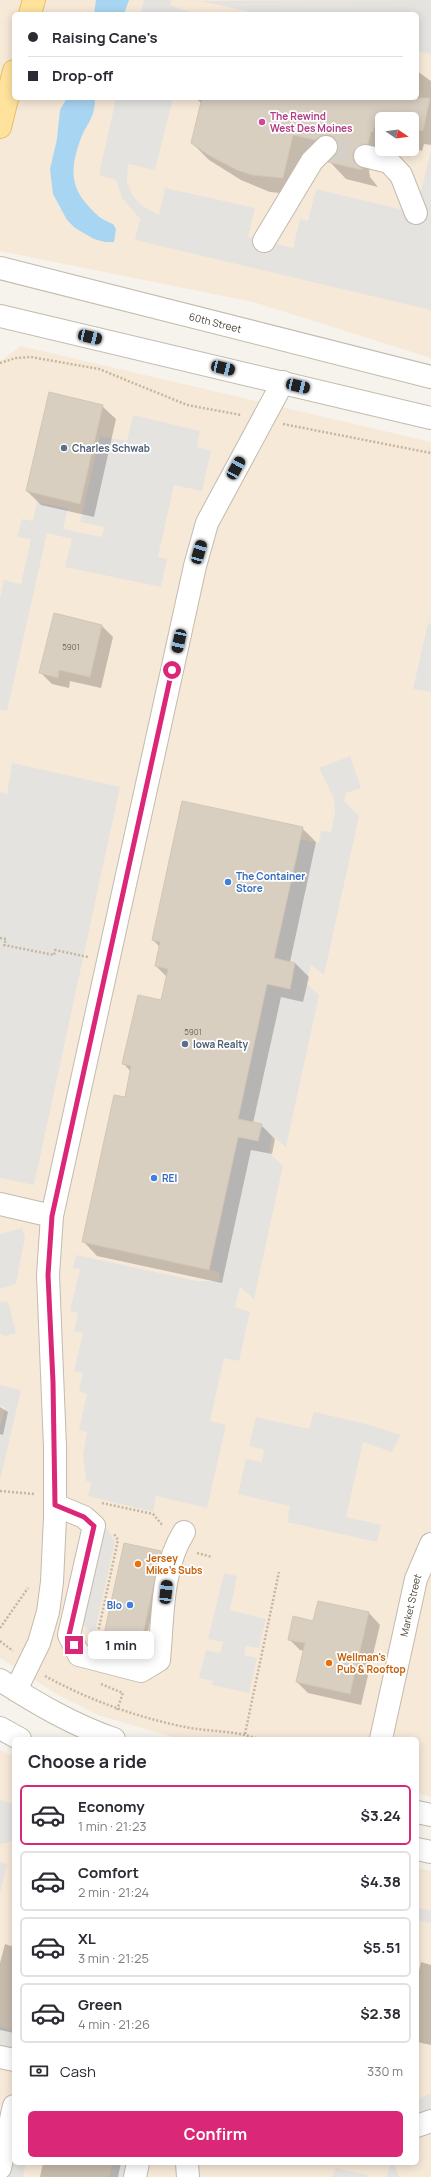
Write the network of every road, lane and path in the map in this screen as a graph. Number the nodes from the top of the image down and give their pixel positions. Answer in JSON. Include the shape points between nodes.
{"nodes":[{"id":1,"x":34,"y":0,"type":"edge"},
{"id":2,"x":31,"y":12,"type":"edge"},
{"id":3,"x":12,"y":79,"type":"edge"},
{"id":4,"x":0,"y":127,"type":"edge"},
{"id":5,"x":326,"y":147,"type":"dead end"},
{"id":6,"x":365,"y":156,"type":"tunnel mouth"},
{"id":7,"x":416,"y":213,"type":"dead end"},
{"id":8,"x":264,"y":242,"type":"dead end"},
{"id":9,"x":0,"y":268,"type":"edge"},
{"id":10,"x":0,"y":316,"type":"edge"},
{"id":11,"x":0,"y":363,"type":"edge"},
{"id":12,"x":431,"y":376,"type":"edge"},
{"id":13,"x":283,"y":382,"type":"junction"},
{"id":14,"x":431,"y":418,"type":"edge"},
{"id":15,"x":262,"y":420,"type":"junction"},
{"id":16,"x":431,"y":453,"type":"edge"},
{"id":17,"x":0,"y":938,"type":"edge"},
{"id":18,"x":108,"y":962,"type":"junction"},
{"id":19,"x":1,"y":1206,"type":"edge"},
{"id":20,"x":52,"y":1216,"type":"junction"},
{"id":21,"x":0,"y":1491,"type":"edge"},
{"id":22,"x":46,"y":1500,"type":"junction"},
{"id":23,"x":94,"y":1502,"type":"dead end"},
{"id":24,"x":110,"y":1527,"type":"dead end"},
{"id":25,"x":181,"y":1537,"type":"junction"},
{"id":26,"x":431,"y":1544,"type":"edge"},
{"id":27,"x":212,"y":1557,"type":"dead end"},
{"id":28,"x":279,"y":1572,"type":"dead end"},
{"id":29,"x":29,"y":1582,"type":"dead end"},
{"id":30,"x":0,"y":1628,"type":"edge"},
{"id":31,"x":92,"y":1659,"type":"junction"},
{"id":32,"x":41,"y":1674,"type":"dead end"},
{"id":33,"x":8,"y":1685,"type":"edge"},
{"id":34,"x":117,"y":1710,"type":"junction"},
{"id":35,"x":0,"y":1728,"type":"edge"},
{"id":36,"x":244,"y":1734,"type":"junction"},
{"id":37,"x":16,"y":1737,"type":"edge"},
{"id":38,"x":109,"y":1737,"type":"edge"},
{"id":39,"x":252,"y":1737,"type":"edge"},
{"id":40,"x":381,"y":1737,"type":"edge"},
{"id":41,"x":419,"y":1812,"type":"edge"},
{"id":42,"x":431,"y":1815,"type":"edge"},
{"id":43,"x":419,"y":1849,"type":"edge"},
{"id":44,"x":431,"y":1852,"type":"edge"},
{"id":45,"x":0,"y":2057,"type":"edge"},
{"id":46,"x":12,"y":2060,"type":"edge"},
{"id":47,"x":9,"y":2108,"type":"edge"},
{"id":48,"x":431,"y":2120,"type":"edge"},
{"id":49,"x":419,"y":2125,"type":"edge"},
{"id":50,"x":138,"y":2165,"type":"edge"},
{"id":51,"x":187,"y":2165,"type":"edge"},
{"id":52,"x":0,"y":2168,"type":"edge"},
{"id":53,"x":135,"y":2177,"type":"edge"},
{"id":54,"x":188,"y":2177,"type":"edge"}],
"edges":[{"from":1,"to":2,"type":"main road"},
{"from":3,"to":4,"type":"main road"},
{"from":5,"to":8,"type":"street","via":[[312,161]]},
{"from":6,"to":7,"type":"street","via":[[389,162],[401,175]]},
{"from":9,"to":12,"type":"street","name":"60th Street"},
{"from":10,"to":13,"type":"street"},
{"from":11,"to":15,"type":"path","via":[[31,357],[99,369],[187,405]]},
{"from":13,"to":14,"type":"street"},
{"from":13,"to":15,"type":"street"},
{"from":15,"to":16,"type":"path"},
{"from":15,"to":18,"type":"street","via":[[207,523],[194,566]]},
{"from":17,"to":18,"type":"path","via":[[6,939],[4,945],[54,955],[55,950]]},
{"from":18,"to":20,"type":"street"},
{"from":19,"to":20,"type":"street"},
{"from":20,"to":22,"type":"street","via":[[48,1275],[52,1345]]},
{"from":21,"to":22,"type":"path"},
{"from":22,"to":31,"type":"street","via":[[84,1517],[94,1526],[69,1635],[79,1655]]},
{"from":22,"to":33,"type":"street","via":[[52,1582],[48,1612],[38,1643]]},
{"from":23,"to":25,"type":"path","via":[[153,1514]]},
{"from":24,"to":31,"type":"path","via":[[118,1540]]},
{"from":25,"to":27,"type":"path","via":[[185,1548]]},
{"from":25,"to":31,"type":"street","via":[[174,1547],[167,1578],[159,1660],[141,1671]]},
{"from":26,"to":40,"type":"street","name":"Market Street","via":[[416,1579]]},
{"from":28,"to":36,"type":"path"},
{"from":29,"to":30,"type":"path","via":[[28,1589]]},
{"from":31,"to":34,"type":"path","via":[[88,1679],[123,1693]]},
{"from":32,"to":34,"type":"path"},
{"from":33,"to":38,"type":"street","via":[[84,1728]]},
{"from":34,"to":36,"type":"path","via":[[185,1727]]},
{"from":35,"to":37,"type":"street"},
{"from":36,"to":39,"type":"path"},
{"from":41,"to":42,"type":"street"},
{"from":43,"to":44,"type":"street"},
{"from":45,"to":46,"type":"street"},
{"from":47,"to":52,"type":"street"},
{"from":48,"to":49,"type":"street"},
{"from":50,"to":53,"type":"street"},
{"from":51,"to":54,"type":"street"}]}
